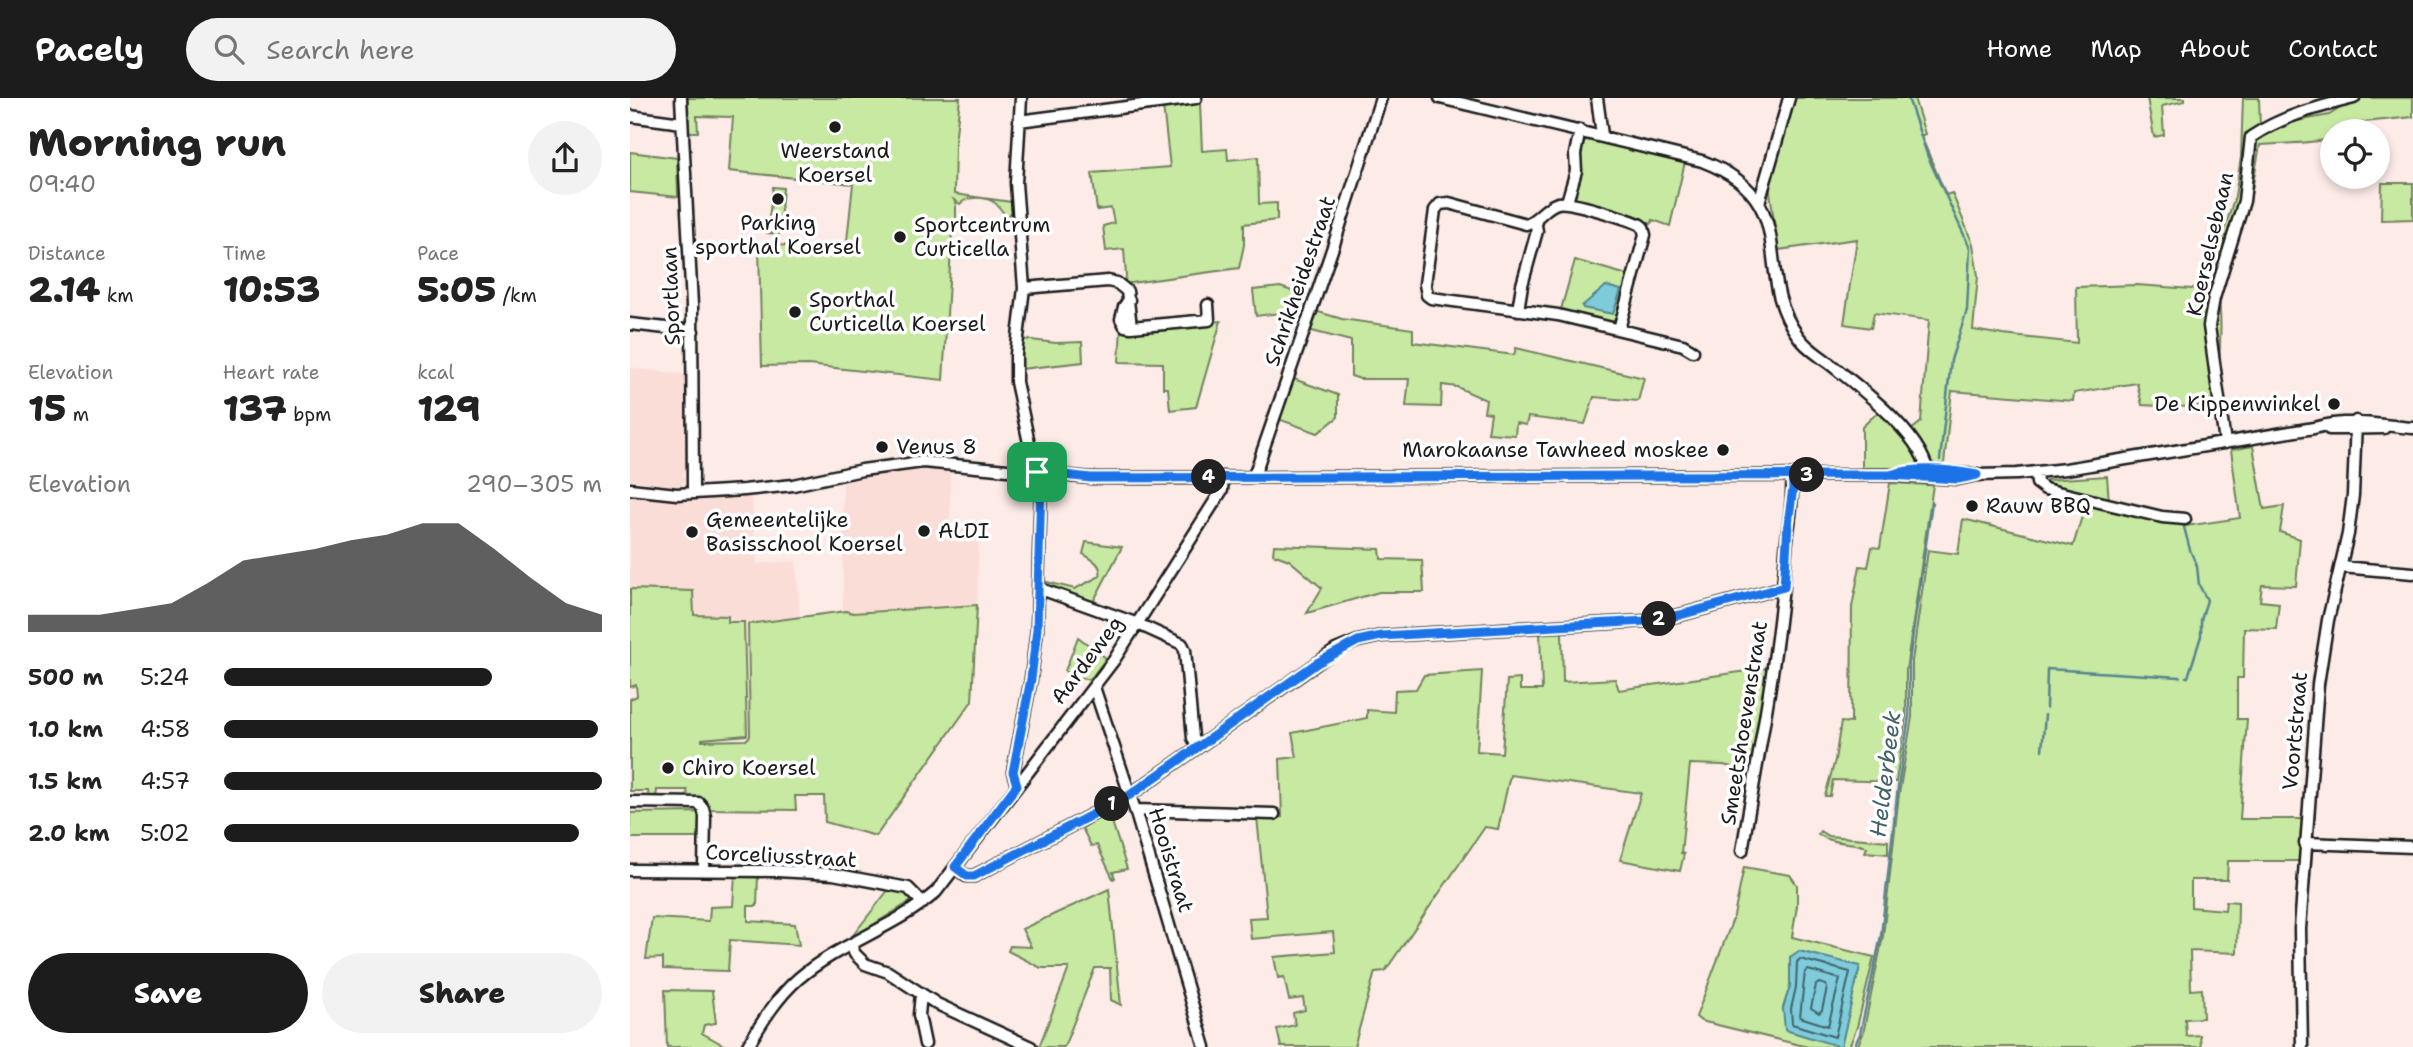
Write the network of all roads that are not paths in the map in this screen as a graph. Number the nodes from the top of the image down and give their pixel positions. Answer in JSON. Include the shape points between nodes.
{"nodes":[{"id":1,"x":681,"y":98,"type":"edge"},
{"id":2,"x":1021,"y":98,"type":"edge"},
{"id":3,"x":1196,"y":98,"type":"edge"},
{"id":4,"x":1381,"y":98,"type":"edge"},
{"id":5,"x":1440,"y":98,"type":"edge"},
{"id":6,"x":1597,"y":98,"type":"edge"},
{"id":7,"x":1789,"y":98,"type":"edge"},
{"id":8,"x":2354,"y":98,"type":"edge"},
{"id":9,"x":630,"y":116,"type":"edge"},
{"id":10,"x":1019,"y":121,"type":"junction"},
{"id":11,"x":682,"y":122,"type":"junction"},
{"id":12,"x":1580,"y":131,"type":"junction"},
{"id":13,"x":1602,"y":135,"type":"junction"},
{"id":14,"x":1567,"y":202,"type":"junction"},
{"id":15,"x":1759,"y":203,"type":"junction"},
{"id":16,"x":1535,"y":220,"type":"junction"},
{"id":17,"x":1024,"y":288,"type":"junction"},
{"id":18,"x":1208,"y":305,"type":"dead end"},
{"id":19,"x":1518,"y":310,"type":"junction"},
{"id":20,"x":630,"y":324,"type":"edge"},
{"id":21,"x":1619,"y":329,"type":"junction"},
{"id":22,"x":693,"y":331,"type":"junction"},
{"id":23,"x":1693,"y":351,"type":"dead end"},
{"id":24,"x":2356,"y":425,"type":"junction"},
{"id":25,"x":2413,"y":428,"type":"edge"},
{"id":26,"x":2225,"y":443,"type":"junction"},
{"id":27,"x":1037,"y":472,"type":"junction"},
{"id":28,"x":2035,"y":472,"type":"junction"},
{"id":29,"x":1792,"y":475,"type":"junction"},
{"id":30,"x":1928,"y":475,"type":"junction"},
{"id":31,"x":1254,"y":476,"type":"junction"},
{"id":32,"x":1223,"y":477,"type":"junction"},
{"id":33,"x":630,"y":489,"type":"edge"},
{"id":34,"x":692,"y":492,"type":"junction"},
{"id":35,"x":2185,"y":519,"type":"dead end"},
{"id":36,"x":2341,"y":567,"type":"junction"},
{"id":37,"x":2413,"y":573,"type":"edge"},
{"id":38,"x":1784,"y":587,"type":"junction"},
{"id":39,"x":1038,"y":588,"type":"junction"},
{"id":40,"x":1138,"y":624,"type":"junction"},
{"id":41,"x":1094,"y":687,"type":"junction"},
{"id":42,"x":1198,"y":746,"type":"junction"},
{"id":43,"x":1017,"y":785,"type":"junction"},
{"id":44,"x":1130,"y":795,"type":"junction"},
{"id":45,"x":630,"y":802,"type":"edge"},
{"id":46,"x":1135,"y":810,"type":"junction"},
{"id":47,"x":1274,"y":814,"type":"dead end"},
{"id":48,"x":2305,"y":843,"type":"junction"},
{"id":49,"x":2413,"y":847,"type":"edge"},
{"id":50,"x":1742,"y":851,"type":"dead end"},
{"id":51,"x":955,"y":867,"type":"junction"},
{"id":52,"x":630,"y":870,"type":"edge"},
{"id":53,"x":704,"y":870,"type":"junction"},
{"id":54,"x":923,"y":902,"type":"junction"},
{"id":55,"x":851,"y":946,"type":"junction"},
{"id":56,"x":921,"y":994,"type":"junction"},
{"id":57,"x":925,"y":1044,"type":"dead end"},
{"id":58,"x":747,"y":1047,"type":"edge"},
{"id":59,"x":1031,"y":1047,"type":"edge"},
{"id":60,"x":1205,"y":1047,"type":"edge"},
{"id":61,"x":2302,"y":1047,"type":"edge"}],
"edges":[{"from":1,"to":11,"type":"street","name":"Sportlaan"},
{"from":2,"to":10,"type":"street"},
{"from":3,"to":10,"type":"street"},
{"from":4,"to":31,"type":"street","name":"Schrikheidestraat"},
{"from":5,"to":12,"type":"street"},
{"from":6,"to":13,"type":"street"},
{"from":7,"to":15,"type":"street"},
{"from":8,"to":26,"type":"street","name":"Koerselsebaan","via":[[2279,121],[2250,137],[2244,201],[2208,326]]},
{"from":9,"to":11,"type":"street"},
{"from":10,"to":17,"type":"street","via":[[1016,183]]},
{"from":11,"to":22,"type":"street","name":"Sportlaan"},
{"from":12,"to":13,"type":"street"},
{"from":12,"to":14,"type":"street"},
{"from":13,"to":15,"type":"street","via":[[1723,169]]},
{"from":14,"to":16,"type":"street","via":[[1552,205]]},
{"from":14,"to":21,"type":"street","via":[[1635,222],[1645,230]]},
{"from":15,"to":30,"type":"street","via":[[1769,227],[1787,321],[1799,339],[1907,434],[1923,456]]},
{"from":16,"to":19,"type":"street","via":[[1537,231]]},
{"from":16,"to":19,"type":"street","via":[[1526,224],[1445,203],[1437,206],[1432,218],[1427,295]]},
{"from":17,"to":18,"type":"street","via":[[1108,281],[1123,286],[1131,327],[1209,320]]},
{"from":17,"to":27,"type":"street","via":[[1016,382]]},
{"from":19,"to":21,"type":"street"},
{"from":20,"to":22,"type":"street"},
{"from":21,"to":23,"type":"street"},
{"from":22,"to":34,"type":"street","name":"Sportlaan"},
{"from":24,"to":25,"type":"street"},
{"from":24,"to":26,"type":"street","via":[[2332,423]]},
{"from":24,"to":36,"type":"street","name":"Voortstraat","via":[[2353,495]]},
{"from":26,"to":28,"type":"street"},
{"from":27,"to":32,"type":"street","via":[[1091,478]]},
{"from":27,"to":34,"type":"street","via":[[913,462],[793,485]]},
{"from":27,"to":39,"type":"street","via":[[1041,483]]},
{"from":28,"to":30,"type":"street"},
{"from":28,"to":35,"type":"street","via":[[2037,483],[2045,489]]},
{"from":29,"to":30,"type":"street"},
{"from":29,"to":31,"type":"street"},
{"from":29,"to":38,"type":"street","name":"Smeetshoevenstraat"},
{"from":31,"to":32,"type":"street"},
{"from":32,"to":40,"type":"street","name":"Aardeweg","via":[[1222,490]]},
{"from":33,"to":34,"type":"street"},
{"from":36,"to":37,"type":"street"},
{"from":36,"to":48,"type":"street","name":"Voortstraat","via":[[2318,684]]},
{"from":38,"to":42,"type":"street","via":[[1646,621],[1358,641],[1317,663]]},
{"from":38,"to":50,"type":"street","name":"Smeetshoevenstraat"},
{"from":39,"to":40,"type":"street"},
{"from":39,"to":43,"type":"street","via":[[1031,679],[1013,772]]},
{"from":40,"to":41,"type":"street","name":"Aardeweg"},
{"from":40,"to":42,"type":"street","via":[[1173,639],[1185,650],[1193,738]]},
{"from":41,"to":43,"type":"street","name":"Aardeweg"},
{"from":41,"to":44,"type":"street","name":"Hooistraat"},
{"from":42,"to":44,"type":"street"},
{"from":43,"to":51,"type":"street","name":"Aardeweg"},
{"from":44,"to":46,"type":"street","name":"Hooistraat"},
{"from":44,"to":51,"type":"street","via":[[974,876]]},
{"from":45,"to":53,"type":"street","via":[[699,803],[705,816]]},
{"from":46,"to":47,"type":"street"},
{"from":46,"to":60,"type":"street","name":"Hooistraat"},
{"from":48,"to":49,"type":"street"},
{"from":48,"to":61,"type":"street","name":"Voortstraat","via":[[2300,929]]},
{"from":51,"to":54,"type":"street","name":"Aardeweg"},
{"from":52,"to":53,"type":"street","name":"Corceliusstraat"},
{"from":53,"to":54,"type":"street","name":"Corceliusstraat","via":[[832,874],[908,888]]},
{"from":54,"to":55,"type":"street","name":"Aardeweg"},
{"from":55,"to":56,"type":"street","via":[[865,964],[888,972]]},
{"from":55,"to":58,"type":"street","name":"Aardeweg","via":[[793,984]]},
{"from":56,"to":57,"type":"street","via":[[919,1015]]},
{"from":56,"to":59,"type":"street"}]}
